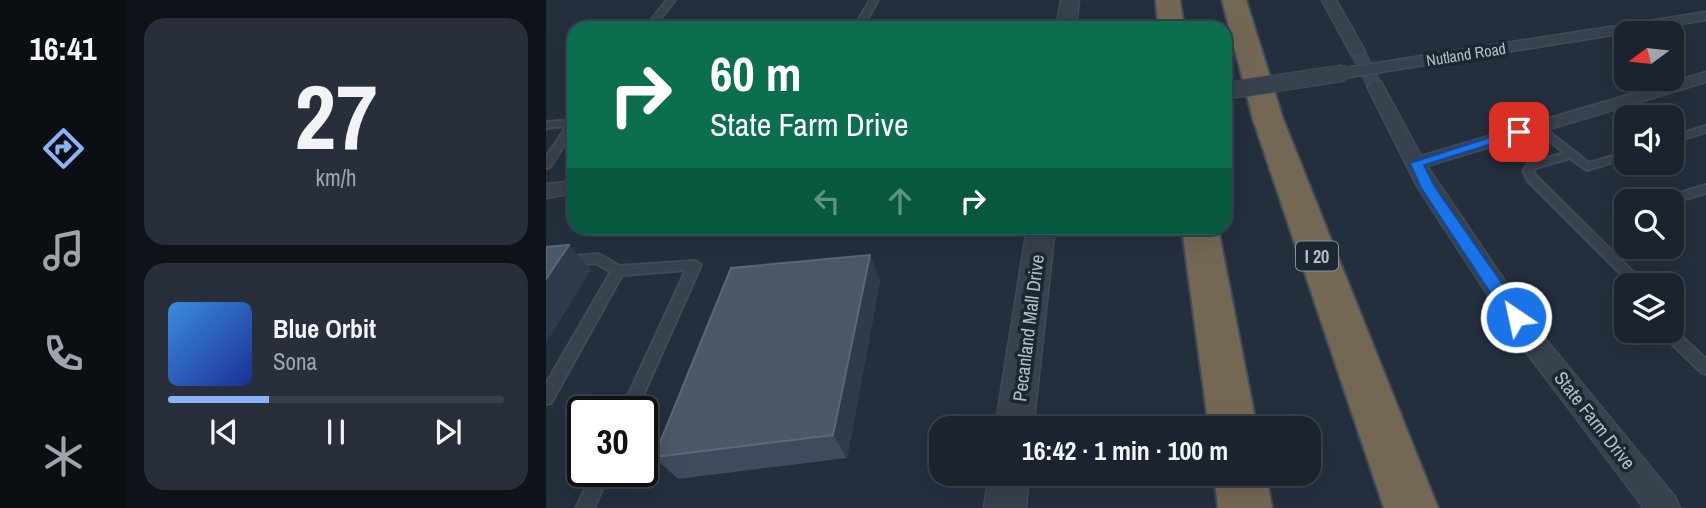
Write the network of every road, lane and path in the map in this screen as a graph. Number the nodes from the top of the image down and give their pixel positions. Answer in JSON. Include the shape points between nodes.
{"nodes":[{"id":1,"x":671,"y":0,"type":"edge"},
{"id":2,"x":874,"y":0,"type":"edge"},
{"id":3,"x":1070,"y":0,"type":"edge"},
{"id":4,"x":1168,"y":0,"type":"edge"},
{"id":5,"x":1234,"y":0,"type":"edge"},
{"id":6,"x":1329,"y":0,"type":"edge"},
{"id":7,"x":1706,"y":16,"type":"edge"},
{"id":8,"x":654,"y":21,"type":"edge"},
{"id":9,"x":862,"y":21,"type":"edge"},
{"id":10,"x":1067,"y":21,"type":"edge"},
{"id":11,"x":1170,"y":21,"type":"edge"},
{"id":12,"x":1357,"y":51,"type":"tunnel mouth"},
{"id":13,"x":1706,"y":77,"type":"edge"},
{"id":14,"x":1375,"y":86,"type":"tunnel mouth"},
{"id":15,"x":1232,"y":90,"type":"edge"},
{"id":16,"x":567,"y":124,"type":"edge"},
{"id":17,"x":546,"y":125,"type":"edge"},
{"id":18,"x":1538,"y":126,"type":"junction"},
{"id":19,"x":1706,"y":129,"type":"edge"},
{"id":20,"x":567,"y":133,"type":"edge"},
{"id":21,"x":1684,"y":136,"type":"edge"},
{"id":22,"x":1572,"y":154,"type":"junction"},
{"id":23,"x":1614,"y":159,"type":"edge"},
{"id":24,"x":1417,"y":163,"type":"junction"},
{"id":25,"x":546,"y":164,"type":"edge"},
{"id":26,"x":567,"y":188,"type":"edge"},
{"id":27,"x":1706,"y":188,"type":"edge"},
{"id":28,"x":546,"y":191,"type":"edge"},
{"id":29,"x":1684,"y":195,"type":"edge"},
{"id":30,"x":1040,"y":235,"type":"edge"},
{"id":31,"x":1201,"y":235,"type":"edge"},
{"id":32,"x":546,"y":263,"type":"edge"},
{"id":33,"x":618,"y":271,"type":"junction"},
{"id":34,"x":1628,"y":273,"type":"edge"},
{"id":35,"x":1680,"y":343,"type":"edge"},
{"id":36,"x":1706,"y":368,"type":"edge"},
{"id":37,"x":636,"y":396,"type":"edge"},
{"id":38,"x":546,"y":398,"type":"edge"},
{"id":39,"x":1016,"y":416,"type":"edge"},
{"id":40,"x":1231,"y":416,"type":"edge"},
{"id":41,"x":1008,"y":486,"type":"edge"},
{"id":42,"x":1242,"y":486,"type":"edge"},
{"id":43,"x":595,"y":487,"type":"edge"},
{"id":44,"x":585,"y":508,"type":"edge"},
{"id":45,"x":1005,"y":508,"type":"edge"},
{"id":46,"x":1245,"y":508,"type":"edge"},
{"id":47,"x":1411,"y":508,"type":"edge"},
{"id":48,"x":1664,"y":508,"type":"edge"}],
"edges":[{"from":1,"to":8,"type":"lane"},
{"from":2,"to":9,"type":"lane"},
{"from":3,"to":10,"type":"street"},
{"from":4,"to":11,"type":"highway"},
{"from":5,"to":47,"type":"highway","number":"I 20","via":[[1268,119]]},
{"from":6,"to":12,"type":"street"},
{"from":7,"to":15,"type":"street","name":"Nutland Road","bridge":true},
{"from":13,"to":18,"type":"street"},
{"from":14,"to":24,"type":"street","name":"State Farm Drive"},
{"from":16,"to":17,"type":"lane"},
{"from":18,"to":22,"type":"lane"},
{"from":18,"to":24,"type":"street"},
{"from":19,"to":21,"type":"lane"},
{"from":20,"to":25,"type":"lane"},
{"from":22,"to":23,"type":"lane","via":[[1587,167]]},
{"from":22,"to":34,"type":"lane","via":[[1528,171]]},
{"from":24,"to":48,"type":"street","name":"State Farm Drive","via":[[1428,188],[1529,337]]},
{"from":26,"to":28,"type":"street"},
{"from":27,"to":29,"type":"lane"},
{"from":30,"to":39,"type":"street","name":"Pecanland Mall Drive"},
{"from":31,"to":40,"type":"highway"},
{"from":32,"to":33,"type":"lane","via":[[598,258]]},
{"from":33,"to":37,"type":"lane","via":[[695,265]]},
{"from":33,"to":38,"type":"lane"},
{"from":35,"to":36,"type":"lane"},
{"from":41,"to":45,"type":"street"},
{"from":42,"to":46,"type":"highway"},
{"from":43,"to":44,"type":"lane"}]}
